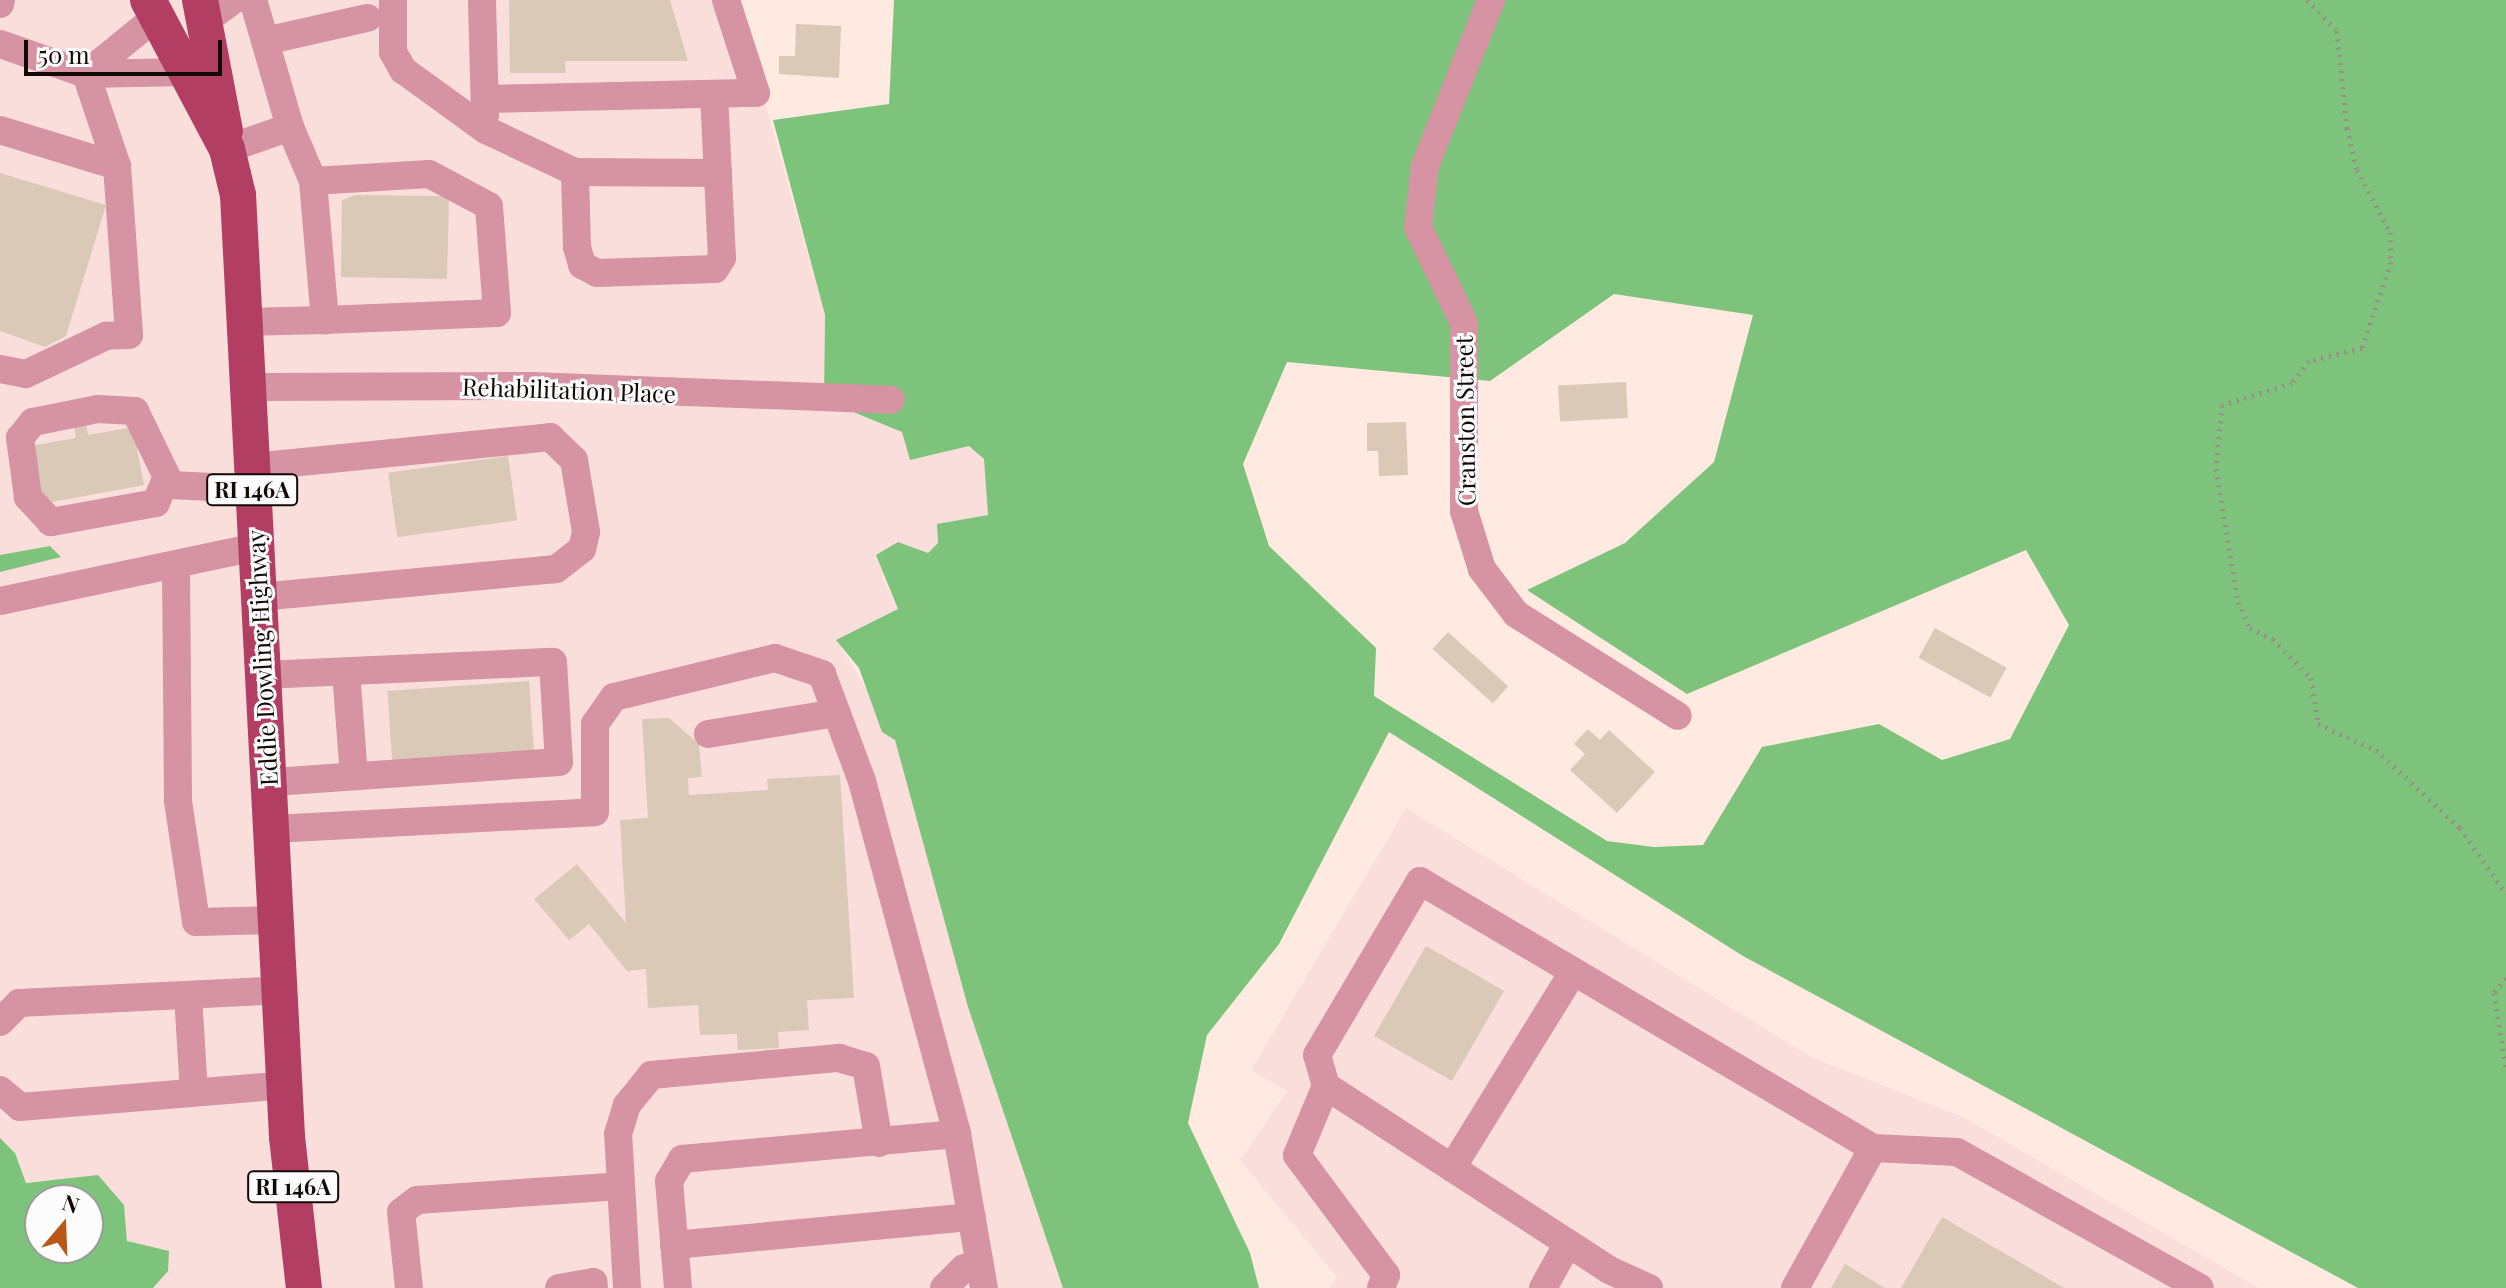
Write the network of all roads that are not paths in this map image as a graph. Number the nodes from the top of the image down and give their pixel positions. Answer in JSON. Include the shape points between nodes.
{"nodes":[{"id":1,"x":253,"y":0,"type":"edge"},
{"id":2,"x":393,"y":0,"type":"edge"},
{"id":3,"x":482,"y":0,"type":"edge"},
{"id":4,"x":726,"y":0,"type":"edge"},
{"id":5,"x":1491,"y":0,"type":"edge"},
{"id":6,"x":214,"y":6,"type":"edge"},
{"id":7,"x":152,"y":8,"type":"edge"},
{"id":8,"x":367,"y":18,"type":"dead end"},
{"id":9,"x":265,"y":41,"type":"junction"},
{"id":10,"x":0,"y":44,"type":"edge"},
{"id":11,"x":185,"y":72,"type":"junction"},
{"id":12,"x":86,"y":74,"type":"junction"},
{"id":13,"x":714,"y":94,"type":"junction"},
{"id":14,"x":485,"y":99,"type":"junction"},
{"id":15,"x":290,"y":127,"type":"junction"},
{"id":16,"x":0,"y":130,"type":"edge"},
{"id":17,"x":486,"y":130,"type":"junction"},
{"id":18,"x":227,"y":149,"type":"junction"},
{"id":19,"x":117,"y":166,"type":"junction"},
{"id":20,"x":575,"y":172,"type":"junction"},
{"id":21,"x":718,"y":173,"type":"junction"},
{"id":22,"x":313,"y":181,"type":"junction"},
{"id":23,"x":325,"y":320,"type":"junction"},
{"id":24,"x":247,"y":322,"type":"junction"},
{"id":25,"x":0,"y":369,"type":"edge"},
{"id":26,"x":246,"y":387,"type":"junction"},
{"id":27,"x":891,"y":400,"type":"dead end"},
{"id":28,"x":251,"y":478,"type":"junction"},
{"id":29,"x":166,"y":479,"type":"junction"},
{"id":30,"x":256,"y":547,"type":"junction"},
{"id":31,"x":176,"y":568,"type":"junction"},
{"id":32,"x":259,"y":597,"type":"junction"},
{"id":33,"x":0,"y":601,"type":"edge"},
{"id":34,"x":346,"y":672,"type":"junction"},
{"id":35,"x":263,"y":675,"type":"junction"},
{"id":36,"x":836,"y":713,"type":"junction"},
{"id":37,"x":1678,"y":716,"type":"dead end"},
{"id":38,"x":708,"y":734,"type":"dead end"},
{"id":39,"x":354,"y":776,"type":"junction"},
{"id":40,"x":270,"y":782,"type":"junction"},
{"id":41,"x":273,"y":829,"type":"junction"},
{"id":42,"x":279,"y":920,"type":"junction"},
{"id":43,"x":1573,"y":972,"type":"junction"},
{"id":44,"x":281,"y":990,"type":"junction"},
{"id":45,"x":188,"y":995,"type":"junction"},
{"id":46,"x":0,"y":1022,"type":"edge"},
{"id":47,"x":285,"y":1085,"type":"junction"},
{"id":48,"x":1326,"y":1086,"type":"junction"},
{"id":49,"x":0,"y":1090,"type":"edge"},
{"id":50,"x":194,"y":1092,"type":"junction"},
{"id":51,"x":957,"y":1134,"type":"junction"},
{"id":52,"x":879,"y":1143,"type":"junction"},
{"id":53,"x":1873,"y":1148,"type":"junction"},
{"id":54,"x":1452,"y":1168,"type":"junction"},
{"id":55,"x":621,"y":1186,"type":"junction"},
{"id":56,"x":972,"y":1217,"type":"junction"},
{"id":57,"x":1568,"y":1243,"type":"junction"},
{"id":58,"x":674,"y":1245,"type":"junction"},
{"id":59,"x":982,"y":1276,"type":"edge"},
{"id":60,"x":304,"y":1288,"type":"edge"},
{"id":61,"x":409,"y":1288,"type":"edge"},
{"id":62,"x":559,"y":1288,"type":"edge"},
{"id":63,"x":594,"y":1288,"type":"edge"},
{"id":64,"x":627,"y":1288,"type":"edge"},
{"id":65,"x":678,"y":1288,"type":"edge"},
{"id":66,"x":944,"y":1288,"type":"edge"},
{"id":67,"x":1381,"y":1288,"type":"edge"},
{"id":68,"x":1543,"y":1288,"type":"edge"},
{"id":69,"x":1649,"y":1288,"type":"edge"},
{"id":70,"x":1795,"y":1288,"type":"edge"},
{"id":71,"x":2200,"y":1288,"type":"edge"}],
"edges":[{"from":1,"to":9,"type":"street"},
{"from":2,"to":17,"type":"street","via":[[396,62]]},
{"from":3,"to":14,"type":"street"},
{"from":4,"to":13,"type":"street","via":[[756,93]]},
{"from":5,"to":37,"type":"street","name":"Cranston Street","via":[[1425,166],[1418,227],[1464,323],[1464,511],[1482,569],[1516,614]]},
{"from":6,"to":18,"type":"main road"},
{"from":7,"to":11,"type":"main road","name":"Eddie Dowling Highway","number":"RI 146A"},
{"from":7,"to":12,"type":"street"},
{"from":8,"to":9,"type":"street"},
{"from":9,"to":15,"type":"street"},
{"from":10,"to":12,"type":"street"},
{"from":11,"to":12,"type":"street"},
{"from":11,"to":18,"type":"main road","name":"Eddie Dowling Highway","number":"RI 146A"},
{"from":12,"to":19,"type":"street"},
{"from":13,"to":14,"type":"street"},
{"from":13,"to":21,"type":"street"},
{"from":14,"to":17,"type":"street"},
{"from":15,"to":18,"type":"street"},
{"from":15,"to":22,"type":"street"},
{"from":16,"to":19,"type":"street"},
{"from":17,"to":20,"type":"street"},
{"from":18,"to":24,"type":"main road","name":"Eddie Dowling Highway","number":"RI 146A","via":[[238,195]]},
{"from":19,"to":25,"type":"street","via":[[129,335],[106,336],[26,374]]},
{"from":20,"to":21,"type":"street"},
{"from":20,"to":21,"type":"street","via":[[582,265],[597,273],[701,275],[722,258]]},
{"from":22,"to":23,"type":"street"},
{"from":22,"to":23,"type":"street","via":[[429,174],[489,206],[497,313]]},
{"from":23,"to":24,"type":"street"},
{"from":24,"to":26,"type":"main road","name":"Eddie Dowling Highway","number":"RI 146A"},
{"from":26,"to":27,"type":"street","name":"Rehabilitation Place","via":[[532,386]]},
{"from":26,"to":28,"type":"main road","name":"Eddie Dowling Highway","number":"RI 146A"},
{"from":28,"to":29,"type":"street","via":[[181,489]]},
{"from":28,"to":30,"type":"main road","name":"Eddie Dowling Highway","number":"RI 146A"},
{"from":28,"to":32,"type":"street","via":[[363,454],[550,437],[574,460],[582,549],[556,569]]},
{"from":29,"to":29,"type":"street","via":[[148,426],[135,411],[98,409],[33,422],[20,438],[28,497],[51,522],[156,503]]},
{"from":30,"to":31,"type":"street"},
{"from":30,"to":32,"type":"main road","name":"Eddie Dowling Highway","number":"RI 146A"},
{"from":31,"to":33,"type":"street"},
{"from":31,"to":42,"type":"street","via":[[178,801],[196,922]]},
{"from":32,"to":35,"type":"main road","name":"Eddie Dowling Highway","number":"RI 146A"},
{"from":34,"to":35,"type":"street"},
{"from":34,"to":39,"type":"street"},
{"from":34,"to":39,"type":"street","via":[[553,662],[559,762]]},
{"from":35,"to":40,"type":"main road","name":"Eddie Dowling Highway","number":"RI 146A"},
{"from":36,"to":38,"type":"street"},
{"from":36,"to":41,"type":"street","via":[[822,674],[775,658],[697,673],[614,697],[595,724],[595,812]]},
{"from":36,"to":51,"type":"street","via":[[862,781]]},
{"from":39,"to":40,"type":"street"},
{"from":40,"to":41,"type":"main road","name":"Eddie Dowling Highway","number":"RI 146A"},
{"from":41,"to":42,"type":"main road","name":"Eddie Dowling Highway","number":"RI 146A"},
{"from":42,"to":44,"type":"main road","name":"Eddie Dowling Highway","number":"RI 146A"},
{"from":43,"to":48,"type":"street","via":[[1420,881],[1317,1055]]},
{"from":43,"to":53,"type":"street"},
{"from":43,"to":54,"type":"street"},
{"from":44,"to":45,"type":"street"},
{"from":44,"to":47,"type":"main road","name":"Eddie Dowling Highway","number":"RI 146A"},
{"from":45,"to":46,"type":"street","via":[[19,1003]]},
{"from":45,"to":50,"type":"street"},
{"from":47,"to":50,"type":"street"},
{"from":47,"to":60,"type":"main road","name":"Eddie Dowling Highway","number":"RI 146A"},
{"from":48,"to":54,"type":"street"},
{"from":48,"to":67,"type":"street","via":[[1297,1155],[1386,1275]]},
{"from":49,"to":50,"type":"street","via":[[20,1107]]},
{"from":51,"to":52,"type":"street"},
{"from":51,"to":56,"type":"street"},
{"from":52,"to":55,"type":"street","via":[[866,1066],[839,1058],[651,1075],[627,1105],[618,1134]]},
{"from":52,"to":58,"type":"street","via":[[682,1159],[669,1181]]},
{"from":53,"to":70,"type":"street"},
{"from":53,"to":71,"type":"street","via":[[1957,1152]]},
{"from":54,"to":57,"type":"street"},
{"from":55,"to":61,"type":"street","via":[[417,1200],[401,1212]]},
{"from":55,"to":64,"type":"street"},
{"from":56,"to":58,"type":"street"},
{"from":56,"to":59,"type":"street"},
{"from":57,"to":68,"type":"street"},
{"from":57,"to":69,"type":"street"},
{"from":58,"to":65,"type":"street"},
{"from":59,"to":66,"type":"street","via":[[964,1268]]},
{"from":62,"to":63,"type":"street"}]}
